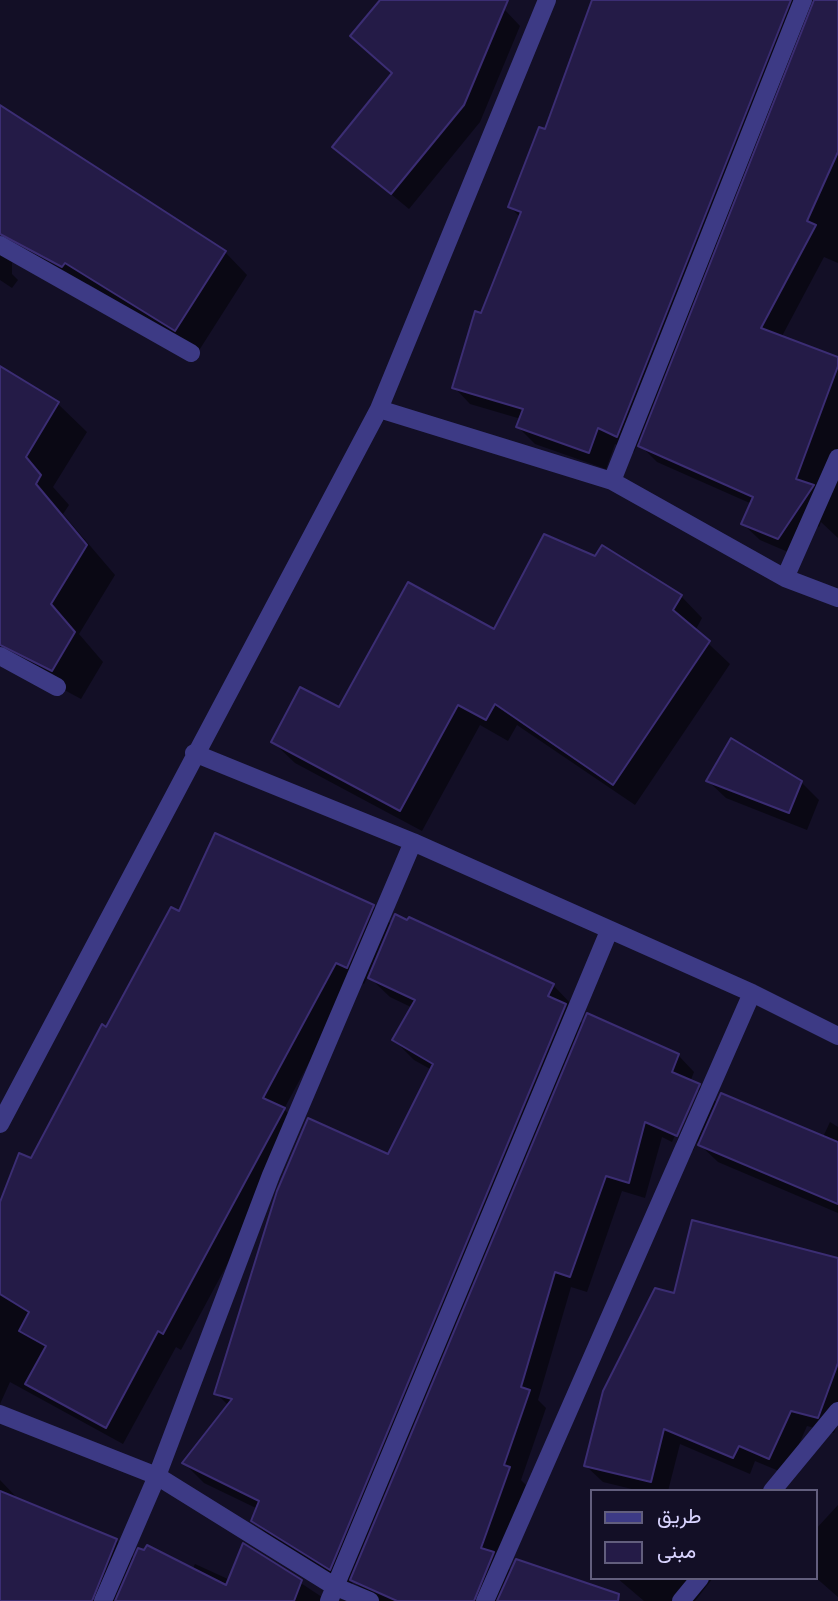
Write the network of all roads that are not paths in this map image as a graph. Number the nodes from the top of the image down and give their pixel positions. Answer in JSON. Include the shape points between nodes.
{"nodes":[{"id":1,"x":547,"y":0,"type":"edge"},
{"id":2,"x":803,"y":0,"type":"edge"},
{"id":3,"x":0,"y":245,"type":"edge"},
{"id":4,"x":191,"y":353,"type":"dead end"},
{"id":5,"x":379,"y":409,"type":"junction"},
{"id":6,"x":838,"y":458,"type":"edge"},
{"id":7,"x":612,"y":481,"type":"junction"},
{"id":8,"x":785,"y":578,"type":"junction"},
{"id":9,"x":838,"y":598,"type":"edge"},
{"id":10,"x":0,"y":656,"type":"edge"},
{"id":11,"x":57,"y":687,"type":"dead end"},
{"id":12,"x":194,"y":753,"type":"junction"},
{"id":13,"x":413,"y":842,"type":"junction"},
{"id":14,"x":609,"y":932,"type":"junction"},
{"id":15,"x":752,"y":993,"type":"junction"},
{"id":16,"x":838,"y":1036,"type":"edge"},
{"id":17,"x":0,"y":1124,"type":"edge"},
{"id":18,"x":0,"y":1414,"type":"edge"},
{"id":19,"x":837,"y":1416,"type":"edge"},
{"id":20,"x":157,"y":1476,"type":"junction"},
{"id":21,"x":774,"y":1489,"type":"edge"},
{"id":22,"x":698,"y":1580,"type":"edge"},
{"id":23,"x":331,"y":1593,"type":"edge"},
{"id":24,"x":103,"y":1601,"type":"edge"},
{"id":25,"x":370,"y":1601,"type":"edge"},
{"id":26,"x":485,"y":1601,"type":"edge"},
{"id":27,"x":681,"y":1601,"type":"edge"}],
"edges":[{"from":1,"to":5,"type":"street"},
{"from":2,"to":7,"type":"street"},
{"from":3,"to":4,"type":"street"},
{"from":5,"to":7,"type":"street"},
{"from":5,"to":12,"type":"street"},
{"from":6,"to":8,"type":"street"},
{"from":7,"to":8,"type":"street"},
{"from":8,"to":9,"type":"street"},
{"from":10,"to":11,"type":"street"},
{"from":12,"to":13,"type":"street"},
{"from":12,"to":17,"type":"street"},
{"from":13,"to":14,"type":"street"},
{"from":13,"to":20,"type":"street","via":[[271,1175]]},
{"from":14,"to":15,"type":"street"},
{"from":14,"to":23,"type":"street"},
{"from":15,"to":16,"type":"street"},
{"from":15,"to":26,"type":"street"},
{"from":18,"to":20,"type":"street"},
{"from":19,"to":21,"type":"street"},
{"from":20,"to":23,"type":"street"},
{"from":20,"to":24,"type":"street"},
{"from":22,"to":27,"type":"street"},
{"from":23,"to":25,"type":"street"}]}
